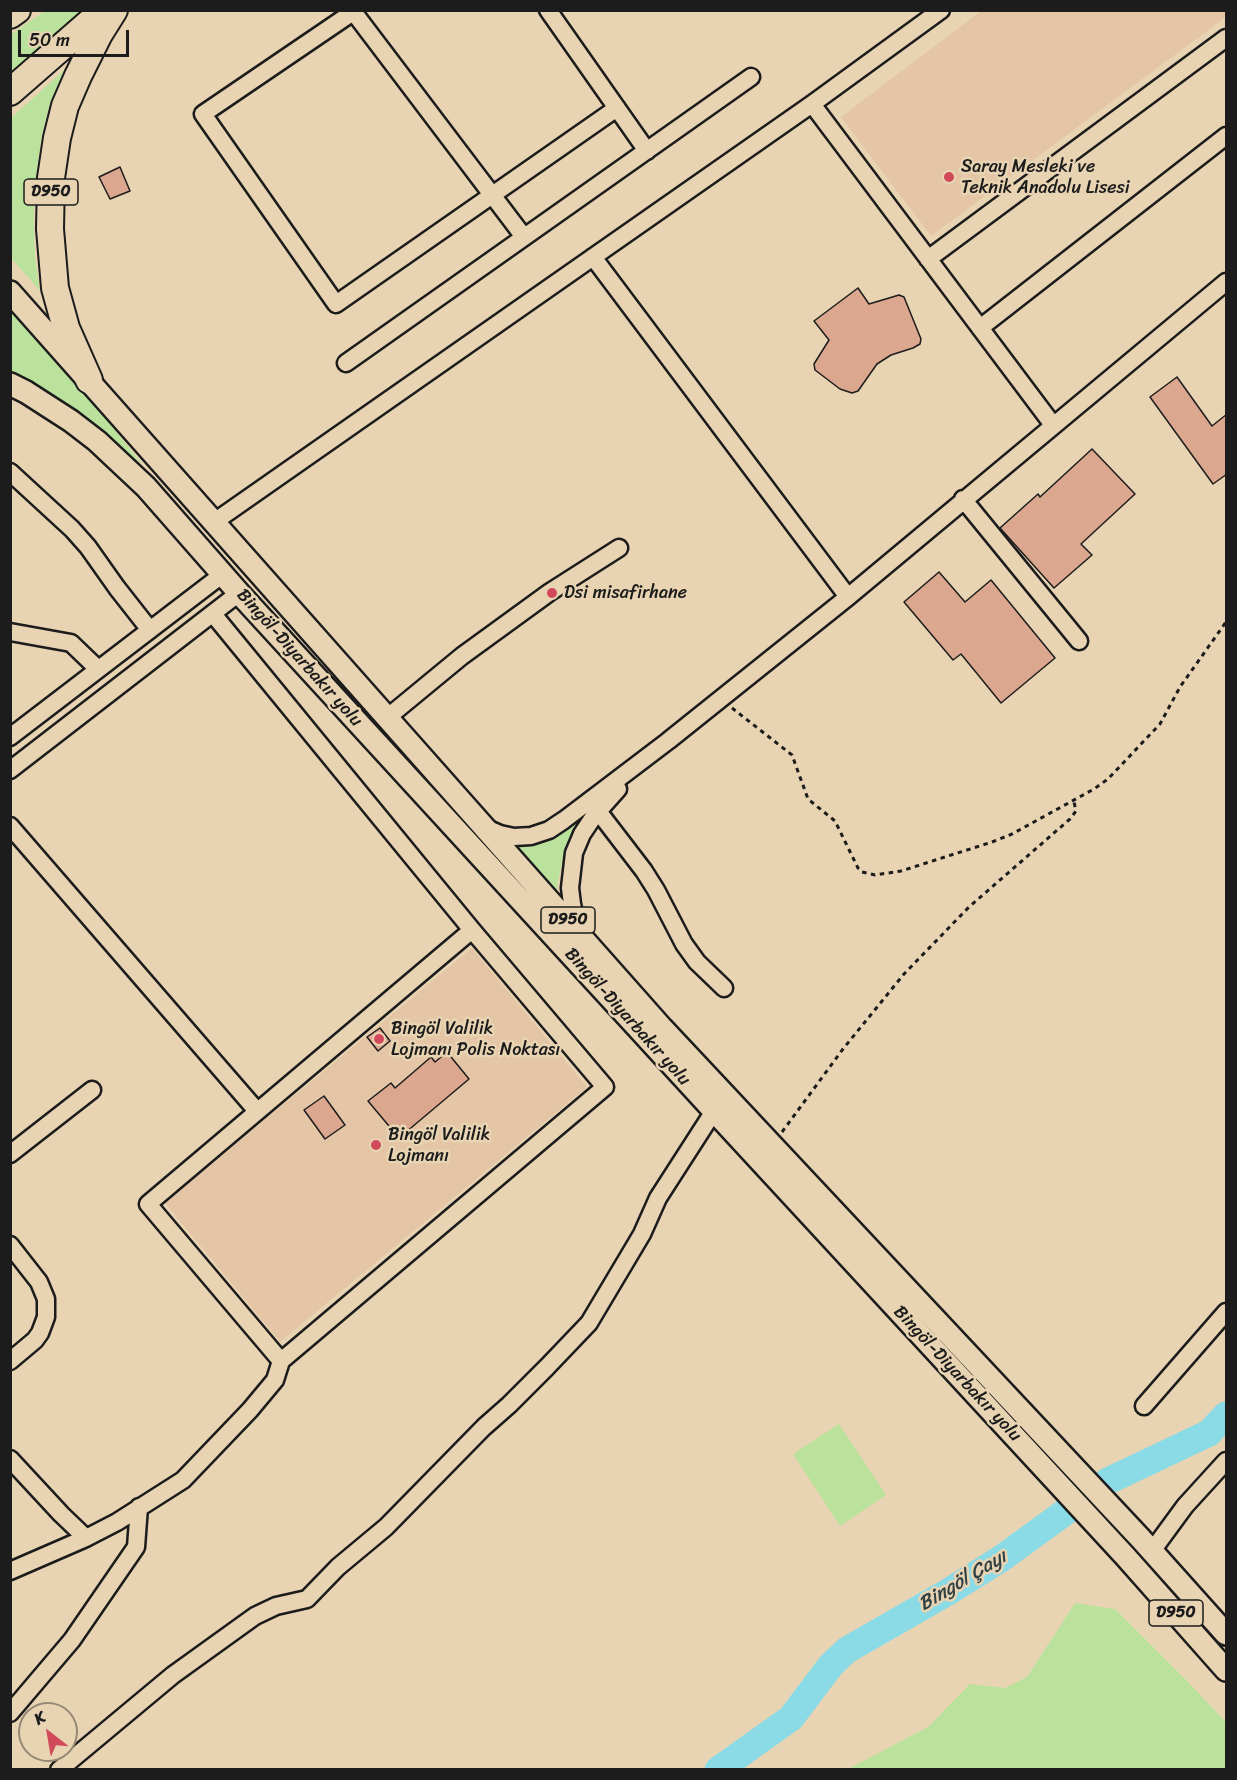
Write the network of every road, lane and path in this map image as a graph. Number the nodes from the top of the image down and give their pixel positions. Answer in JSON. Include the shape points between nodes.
{"nodes":[{"id":1,"x":17,"y":10,"type":"edge"},
{"id":2,"x":104,"y":10,"type":"edge"},
{"id":3,"x":114,"y":10,"type":"edge"},
{"id":4,"x":548,"y":10,"type":"edge"},
{"id":5,"x":941,"y":10,"type":"edge"},
{"id":6,"x":352,"y":11,"type":"edge"},
{"id":7,"x":10,"y":15,"type":"edge"},
{"id":8,"x":1227,"y":38,"type":"edge"},
{"id":9,"x":751,"y":77,"type":"dead end"},
{"id":10,"x":10,"y":92,"type":"edge"},
{"id":11,"x":812,"y":104,"type":"junction"},
{"id":12,"x":617,"y":108,"type":"junction"},
{"id":13,"x":1227,"y":136,"type":"edge"},
{"id":14,"x":647,"y":151,"type":"junction"},
{"id":15,"x":492,"y":195,"type":"junction"},
{"id":16,"x":524,"y":237,"type":"junction"},
{"id":17,"x":593,"y":257,"type":"junction"},
{"id":18,"x":928,"y":259,"type":"junction"},
{"id":19,"x":1227,"y":282,"type":"edge"},
{"id":20,"x":13,"y":298,"type":"edge"},
{"id":21,"x":980,"y":328,"type":"junction"},
{"id":22,"x":346,"y":363,"type":"dead end"},
{"id":23,"x":89,"y":380,"type":"junction"},
{"id":24,"x":10,"y":384,"type":"edge"},
{"id":25,"x":1053,"y":425,"type":"junction"},
{"id":26,"x":10,"y":472,"type":"edge"},
{"id":27,"x":963,"y":499,"type":"junction"},
{"id":28,"x":214,"y":522,"type":"junction"},
{"id":29,"x":619,"y":548,"type":"dead end"},
{"id":30,"x":223,"y":574,"type":"junction"},
{"id":31,"x":239,"y":593,"type":"junction"},
{"id":32,"x":848,"y":597,"type":"junction"},
{"id":33,"x":213,"y":614,"type":"junction"},
{"id":34,"x":1227,"y":622,"type":"edge"},
{"id":35,"x":150,"y":630,"type":"junction"},
{"id":36,"x":10,"y":632,"type":"edge"},
{"id":37,"x":1079,"y":641,"type":"dead end"},
{"id":38,"x":98,"y":669,"type":"junction"},
{"id":39,"x":722,"y":699,"type":"junction"},
{"id":40,"x":388,"y":717,"type":"junction"},
{"id":41,"x":10,"y":737,"type":"edge"},
{"id":42,"x":668,"y":741,"type":"junction"},
{"id":43,"x":10,"y":770,"type":"edge"},
{"id":44,"x":1074,"y":801,"type":"junction"},
{"id":45,"x":598,"y":811,"type":"junction"},
{"id":46,"x":10,"y":826,"type":"edge"},
{"id":47,"x":486,"y":828,"type":"junction"},
{"id":48,"x":472,"y":930,"type":"junction"},
{"id":49,"x":578,"y":932,"type":"junction"},
{"id":50,"x":724,"y":988,"type":"dead end"},
{"id":51,"x":92,"y":1090,"type":"dead end"},
{"id":52,"x":257,"y":1111,"type":"junction"},
{"id":53,"x":714,"y":1111,"type":"junction"},
{"id":54,"x":772,"y":1145,"type":"junction"},
{"id":55,"x":10,"y":1154,"type":"edge"},
{"id":56,"x":10,"y":1245,"type":"edge"},
{"id":57,"x":1227,"y":1312,"type":"edge"},
{"id":58,"x":280,"y":1361,"type":"junction"},
{"id":59,"x":10,"y":1362,"type":"edge"},
{"id":60,"x":1144,"y":1406,"type":"dead end"},
{"id":61,"x":10,"y":1459,"type":"edge"},
{"id":62,"x":1227,"y":1461,"type":"edge"},
{"id":63,"x":139,"y":1507,"type":"junction"},
{"id":64,"x":86,"y":1538,"type":"junction"},
{"id":65,"x":1146,"y":1545,"type":"junction"},
{"id":66,"x":10,"y":1571,"type":"edge"},
{"id":67,"x":1227,"y":1634,"type":"edge"},
{"id":68,"x":1227,"y":1670,"type":"edge"},
{"id":69,"x":10,"y":1713,"type":"edge"},
{"id":70,"x":59,"y":1770,"type":"edge"}],
"edges":[{"from":1,"to":7,"type":"highway"},
{"from":2,"to":10,"type":"highway"},
{"from":3,"to":23,"type":"highway","number":"D950","via":[[65,106],[51,178],[55,288],[66,328]]},
{"from":4,"to":12,"type":"street"},
{"from":5,"to":11,"type":"street"},
{"from":6,"to":15,"type":"street"},
{"from":6,"to":15,"type":"street","via":[[204,114],[336,304]]},
{"from":8,"to":18,"type":"street"},
{"from":9,"to":14,"type":"street"},
{"from":11,"to":17,"type":"street"},
{"from":11,"to":18,"type":"street"},
{"from":12,"to":14,"type":"street"},
{"from":12,"to":15,"type":"street"},
{"from":13,"to":21,"type":"street"},
{"from":14,"to":16,"type":"street"},
{"from":15,"to":16,"type":"street"},
{"from":16,"to":22,"type":"street"},
{"from":17,"to":28,"type":"street"},
{"from":17,"to":32,"type":"street"},
{"from":18,"to":21,"type":"street"},
{"from":19,"to":25,"type":"street"},
{"from":20,"to":23,"type":"main road","name":"Bingöl-Diyarbakır yolu"},
{"from":21,"to":25,"type":"street"},
{"from":23,"to":28,"type":"main road","name":"Bingöl-Diyarbakır yolu","number":"D950"},
{"from":24,"to":30,"type":"main road","name":"Bingöl-Diyarbakır yolu","number":"D950","via":[[97,441],[146,487]]},
{"from":25,"to":27,"type":"street"},
{"from":26,"to":35,"type":"street","via":[[88,547]]},
{"from":27,"to":32,"type":"street"},
{"from":27,"to":37,"type":"street"},
{"from":28,"to":40,"type":"main road","name":"Bingöl-Diyarbakır yolu","number":"D950"},
{"from":29,"to":40,"type":"street","via":[[462,656]]},
{"from":30,"to":31,"type":"main road","name":"Bingöl-Diyarbakır yolu","number":"D950"},
{"from":30,"to":35,"type":"street"},
{"from":31,"to":33,"type":"street"},
{"from":31,"to":53,"type":"main road","name":"Bingöl-Diyarbakır yolu","number":"D950"},
{"from":32,"to":39,"type":"street"},
{"from":33,"to":43,"type":"street"},
{"from":33,"to":48,"type":"street"},
{"from":34,"to":44,"type":"path","via":[[1180,687],[1160,723],[1108,779]]},
{"from":35,"to":38,"type":"street"},
{"from":36,"to":38,"type":"street","via":[[71,643]]},
{"from":38,"to":41,"type":"street"},
{"from":39,"to":42,"type":"street"},
{"from":39,"to":44,"type":"path","via":[[792,755],[808,799],[835,821],[858,868],[868,874],[901,871],[992,842]]},
{"from":40,"to":47,"type":"main road","name":"Bingöl-Diyarbakır yolu","number":"D950"},
{"from":42,"to":45,"type":"street"},
{"from":42,"to":47,"type":"street","via":[[549,830],[514,837]]},
{"from":44,"to":54,"type":"path","via":[[1076,811],[1070,819],[969,907],[904,974]]},
{"from":45,"to":49,"type":"street","via":[[574,853],[570,888]]},
{"from":45,"to":50,"type":"street","via":[[650,880],[684,944]]},
{"from":46,"to":52,"type":"street"},
{"from":47,"to":49,"type":"main road","name":"Bingöl-Diyarbakır yolu","number":"D950"},
{"from":48,"to":52,"type":"street"},
{"from":48,"to":58,"type":"street","via":[[605,1087]]},
{"from":49,"to":54,"type":"main road","name":"Bingöl-Diyarbakır yolu","number":"D950"},
{"from":51,"to":55,"type":"street"},
{"from":52,"to":58,"type":"street","via":[[148,1204]]},
{"from":53,"to":68,"type":"main road","name":"Bingöl-Diyarbakır yolu","number":"D950"},
{"from":53,"to":70,"type":"street","via":[[658,1198],[642,1234],[589,1323],[524,1390],[307,1599],[255,1616],[173,1675]]},
{"from":54,"to":65,"type":"main road","name":"Bingöl-Diyarbakır yolu","number":"D950"},
{"from":56,"to":59,"type":"street","via":[[39,1282],[46,1299],[46,1317],[35,1340]]},
{"from":57,"to":60,"type":"street"},
{"from":58,"to":63,"type":"street","via":[[275,1380],[183,1480]]},
{"from":61,"to":64,"type":"street"},
{"from":62,"to":65,"type":"street"},
{"from":63,"to":64,"type":"street"},
{"from":63,"to":69,"type":"street","via":[[136,1547],[72,1640]]},
{"from":64,"to":66,"type":"street"},
{"from":65,"to":67,"type":"main road","name":"Bingöl-Diyarbakır yolu","number":"D950"}]}
